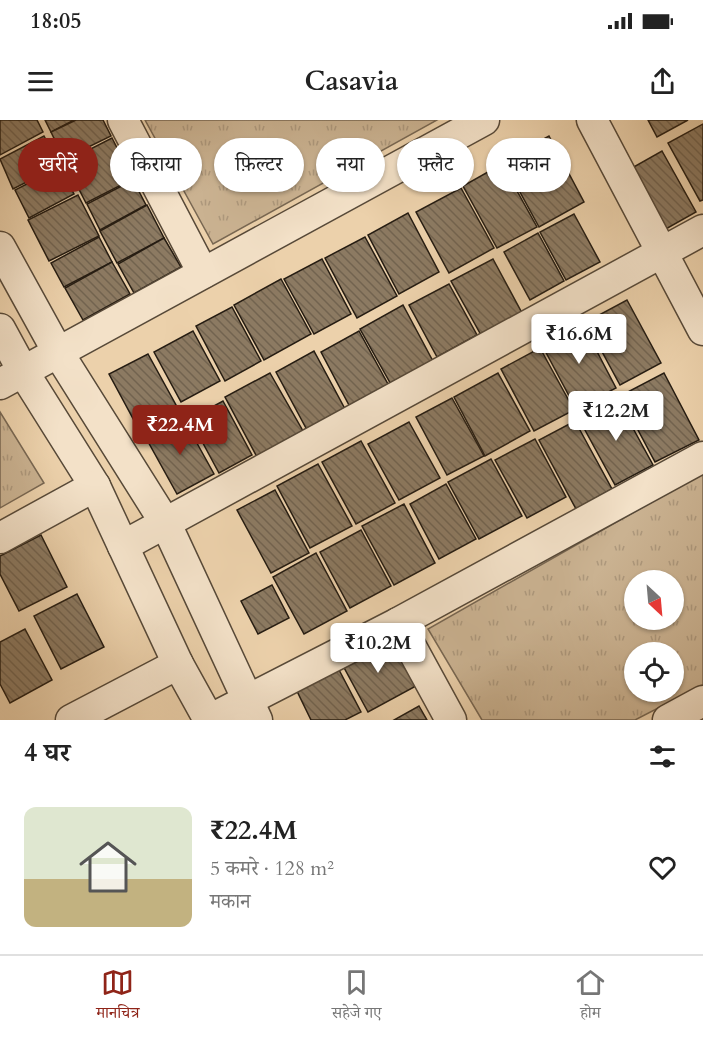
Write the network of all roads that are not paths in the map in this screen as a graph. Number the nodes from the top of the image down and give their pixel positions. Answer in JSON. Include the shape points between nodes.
{"nodes":[{"id":1,"x":123,"y":120,"type":"edge"},
{"id":2,"x":484,"y":120,"type":"edge"},
{"id":3,"x":592,"y":120,"type":"edge"},
{"id":4,"x":703,"y":230,"type":"edge"},
{"id":5,"x":0,"y":247,"type":"edge"},
{"id":6,"x":662,"y":253,"type":"junction"},
{"id":7,"x":203,"y":273,"type":"junction"},
{"id":8,"x":0,"y":329,"type":"edge"},
{"id":9,"x":703,"y":330,"type":"edge"},
{"id":10,"x":59,"y":354,"type":"junction"},
{"id":11,"x":12,"y":379,"type":"edge"},
{"id":12,"x":703,"y":457,"type":"edge"},
{"id":13,"x":95,"y":486,"type":"junction"},
{"id":14,"x":166,"y":524,"type":"junction"},
{"id":15,"x":0,"y":538,"type":"edge"},
{"id":16,"x":123,"y":546,"type":"junction"},
{"id":17,"x":398,"y":623,"type":"junction"},
{"id":18,"x":178,"y":664,"type":"junction"},
{"id":19,"x":703,"y":701,"type":"edge"},
{"id":20,"x":251,"y":710,"type":"edge"},
{"id":21,"x":71,"y":720,"type":"edge"},
{"id":22,"x":209,"y":720,"type":"edge"},
{"id":23,"x":451,"y":720,"type":"edge"},
{"id":24,"x":668,"y":720,"type":"edge"}],
"edges":[{"from":1,"to":7,"type":"street"},
{"from":2,"to":7,"type":"street"},
{"from":3,"to":6,"type":"street"},
{"from":4,"to":6,"type":"street"},
{"from":5,"to":10,"type":"street"},
{"from":6,"to":9,"type":"street"},
{"from":6,"to":14,"type":"street"},
{"from":7,"to":10,"type":"street"},
{"from":8,"to":11,"type":"street"},
{"from":10,"to":11,"type":"street"},
{"from":10,"to":14,"type":"street"},
{"from":11,"to":13,"type":"street"},
{"from":12,"to":17,"type":"street"},
{"from":13,"to":15,"type":"street"},
{"from":13,"to":16,"type":"street"},
{"from":14,"to":16,"type":"street"},
{"from":14,"to":20,"type":"street"},
{"from":16,"to":18,"type":"street"},
{"from":17,"to":20,"type":"street"},
{"from":17,"to":23,"type":"street"},
{"from":18,"to":21,"type":"street"},
{"from":18,"to":22,"type":"street"},
{"from":19,"to":24,"type":"street"},
{"from":20,"to":22,"type":"street"}]}
